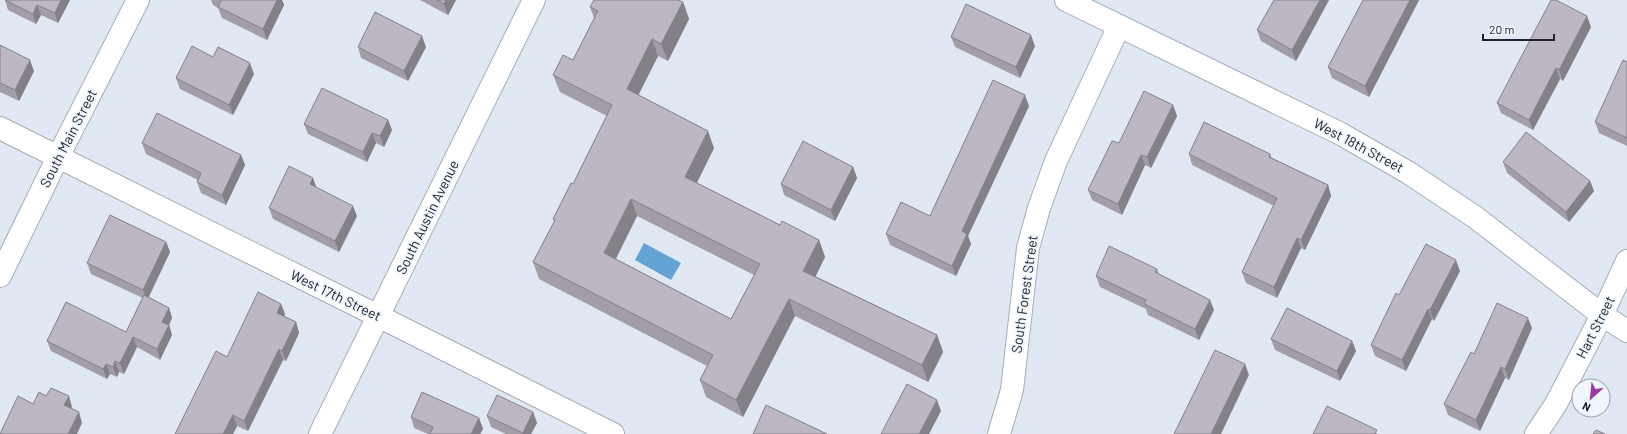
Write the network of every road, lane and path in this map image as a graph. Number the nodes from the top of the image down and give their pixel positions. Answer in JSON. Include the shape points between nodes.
{"nodes":[{"id":1,"x":138,"y":0,"type":"edge"},
{"id":2,"x":534,"y":0,"type":"edge"},
{"id":3,"x":1066,"y":0,"type":"edge"},
{"id":4,"x":1120,"y":26,"type":"junction"},
{"id":5,"x":0,"y":128,"type":"edge"},
{"id":6,"x":58,"y":158,"type":"junction"},
{"id":7,"x":1627,"y":261,"type":"edge"},
{"id":8,"x":0,"y":276,"type":"edge"},
{"id":9,"x":1602,"y":315,"type":"junction"},
{"id":10,"x":378,"y":316,"type":"junction"},
{"id":11,"x":1627,"y":331,"type":"edge"},
{"id":12,"x":320,"y":434,"type":"edge"},
{"id":13,"x":613,"y":434,"type":"edge"},
{"id":14,"x":999,"y":434,"type":"edge"},
{"id":15,"x":1536,"y":434,"type":"edge"}],
"edges":[{"from":1,"to":6,"type":"street","name":"South Main Street"},
{"from":2,"to":10,"type":"street","name":"South Austin Avenue"},
{"from":3,"to":4,"type":"street","name":"West 18th Street"},
{"from":4,"to":9,"type":"street","name":"West 18th Street","via":[[1341,134],[1409,173],[1475,217]]},
{"from":4,"to":14,"type":"street","name":"South Forest Street","via":[[1056,160],[1039,208],[1028,248],[1012,390]]},
{"from":5,"to":6,"type":"street","name":"West 17th Street"},
{"from":6,"to":8,"type":"street","name":"South Main Street"},
{"from":6,"to":10,"type":"street","name":"West 17th Street"},
{"from":7,"to":9,"type":"street","name":"Hart Street"},
{"from":9,"to":11,"type":"street","name":"West 18th Street"},
{"from":9,"to":15,"type":"street","name":"Hart Street","via":[[1556,404]]},
{"from":10,"to":12,"type":"street","name":"South Austin Avenue"},
{"from":10,"to":13,"type":"street","name":"West 17th Street"}]}
